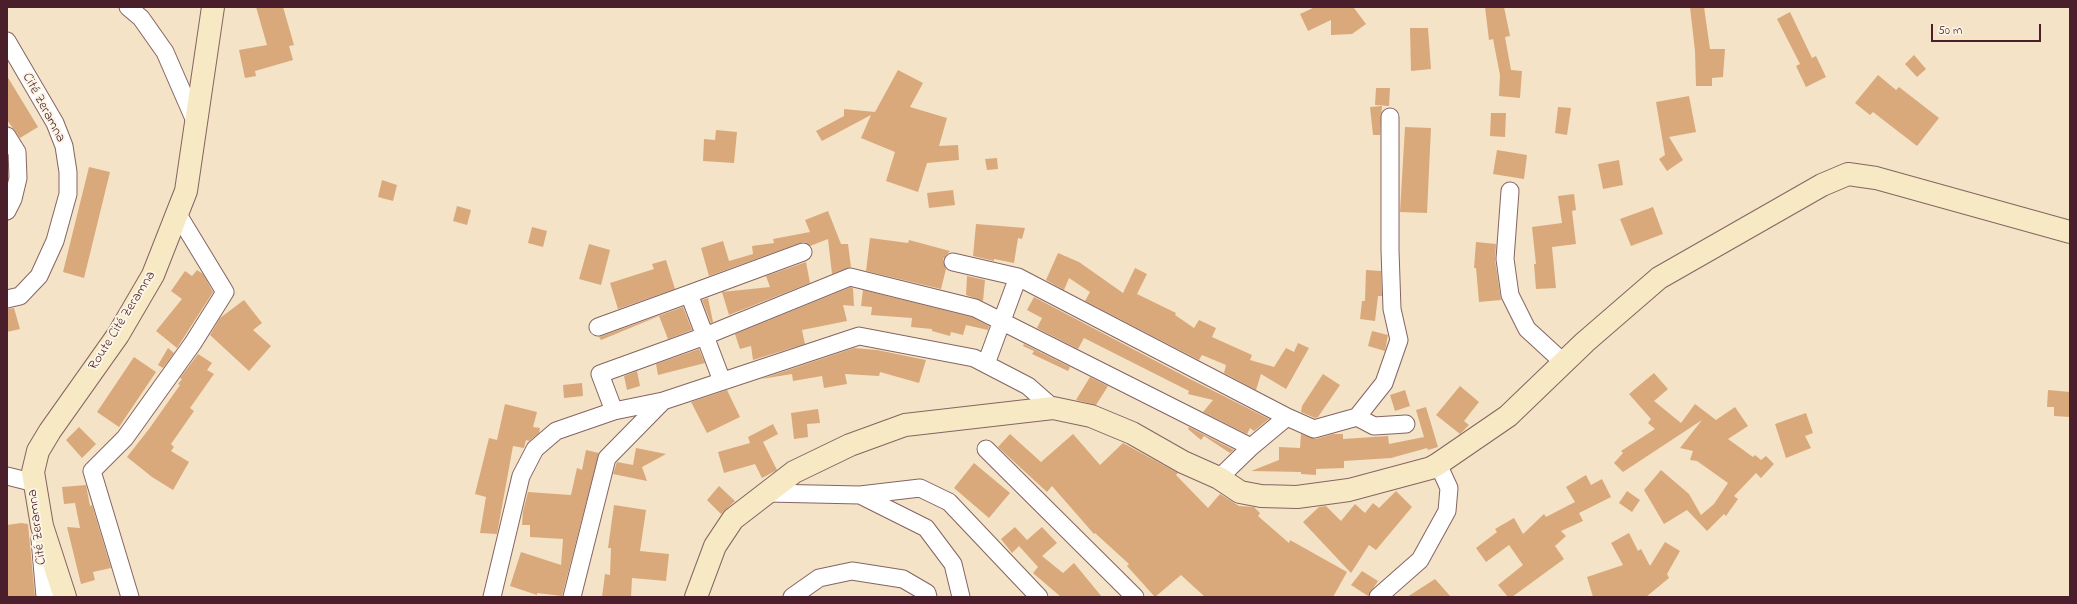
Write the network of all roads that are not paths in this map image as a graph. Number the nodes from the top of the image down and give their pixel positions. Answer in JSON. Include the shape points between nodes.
{"nodes":[{"id":1,"x":128,"y":7,"type":"edge"},
{"id":2,"x":212,"y":7,"type":"edge"},
{"id":3,"x":7,"y":41,"type":"edge"},
{"id":4,"x":1390,"y":118,"type":"dead end"},
{"id":5,"x":195,"y":121,"type":"junction"},
{"id":6,"x":7,"y":136,"type":"edge"},
{"id":7,"x":1510,"y":191,"type":"dead end"},
{"id":8,"x":7,"y":211,"type":"edge"},
{"id":9,"x":177,"y":213,"type":"junction"},
{"id":10,"x":2070,"y":232,"type":"edge"},
{"id":11,"x":803,"y":252,"type":"dead end"},
{"id":12,"x":953,"y":262,"type":"dead end"},
{"id":13,"x":1018,"y":277,"type":"junction"},
{"id":14,"x":689,"y":294,"type":"junction"},
{"id":15,"x":7,"y":299,"type":"edge"},
{"id":16,"x":1002,"y":320,"type":"junction"},
{"id":17,"x":598,"y":327,"type":"dead end"},
{"id":18,"x":705,"y":336,"type":"junction"},
{"id":19,"x":1564,"y":363,"type":"junction"},
{"id":20,"x":986,"y":364,"type":"junction"},
{"id":21,"x":722,"y":381,"type":"junction"},
{"id":22,"x":663,"y":401,"type":"junction"},
{"id":23,"x":1053,"y":408,"type":"junction"},
{"id":24,"x":614,"y":411,"type":"junction"},
{"id":25,"x":1287,"y":417,"type":"junction"},
{"id":26,"x":1357,"y":417,"type":"junction"},
{"id":27,"x":1406,"y":424,"type":"dead end"},
{"id":28,"x":1251,"y":447,"type":"junction"},
{"id":29,"x":986,"y":449,"type":"dead end"},
{"id":30,"x":1438,"y":464,"type":"junction"},
{"id":31,"x":7,"y":476,"type":"edge"},
{"id":32,"x":1219,"y":478,"type":"junction"},
{"id":33,"x":35,"y":484,"type":"junction"},
{"id":34,"x":767,"y":493,"type":"junction"},
{"id":35,"x":860,"y":495,"type":"junction"},
{"id":36,"x":45,"y":597,"type":"edge"},
{"id":37,"x":65,"y":597,"type":"edge"},
{"id":38,"x":130,"y":597,"type":"edge"},
{"id":39,"x":492,"y":597,"type":"edge"},
{"id":40,"x":572,"y":597,"type":"edge"},
{"id":41,"x":696,"y":597,"type":"edge"},
{"id":42,"x":792,"y":597,"type":"edge"},
{"id":43,"x":928,"y":597,"type":"edge"},
{"id":44,"x":961,"y":597,"type":"edge"},
{"id":45,"x":1039,"y":597,"type":"edge"},
{"id":46,"x":1135,"y":597,"type":"edge"},
{"id":47,"x":1378,"y":597,"type":"edge"}],
"edges":[{"from":1,"to":5,"type":"street","via":[[141,18],[165,52]]},
{"from":2,"to":5,"type":"street","name":"Route Cité Zeramna"},
{"from":3,"to":15,"type":"street","name":"Cité Zeramna","via":[[55,123],[64,146],[68,172],[68,194],[55,241],[39,276],[20,296]]},
{"from":4,"to":26,"type":"street","via":[[1392,301],[1399,340],[1384,383]]},
{"from":5,"to":9,"type":"street","name":"Route Cité Zeramna","via":[[186,191]]},
{"from":6,"to":8,"type":"street","via":[[17,152],[18,178]]},
{"from":7,"to":19,"type":"street","via":[[1505,259],[1510,295],[1526,329]]},
{"from":9,"to":33,"type":"street","name":"Route Cité Zeramna","via":[[153,275],[118,335],[38,451],[33,472]]},
{"from":9,"to":38,"type":"street","via":[[225,292],[193,343],[125,438],[92,471]]},
{"from":10,"to":19,"type":"street","via":[[1876,178],[1848,174],[1822,185],[1659,278]]},
{"from":11,"to":14,"type":"street"},
{"from":12,"to":13,"type":"street"},
{"from":13,"to":16,"type":"street"},
{"from":13,"to":25,"type":"street"},
{"from":14,"to":17,"type":"street"},
{"from":14,"to":18,"type":"street"},
{"from":16,"to":18,"type":"street","via":[[975,308],[850,277]]},
{"from":16,"to":20,"type":"street"},
{"from":16,"to":28,"type":"street"},
{"from":18,"to":21,"type":"street"},
{"from":18,"to":24,"type":"street","via":[[600,374]]},
{"from":19,"to":30,"type":"street","via":[[1508,416]]},
{"from":20,"to":21,"type":"street","via":[[974,358],[859,336]]},
{"from":20,"to":23,"type":"street","via":[[1028,386]]},
{"from":21,"to":22,"type":"street"},
{"from":22,"to":24,"type":"street"},
{"from":22,"to":40,"type":"street","via":[[608,458]]},
{"from":23,"to":32,"type":"street","via":[[1091,416],[1132,433],[1183,462]]},
{"from":23,"to":34,"type":"street","via":[[905,425],[850,445],[794,472]]},
{"from":24,"to":39,"type":"street","via":[[556,430],[535,449],[521,476]]},
{"from":25,"to":26,"type":"street","via":[[1314,429]]},
{"from":25,"to":28,"type":"street"},
{"from":26,"to":27,"type":"street","via":[[1374,426]]},
{"from":28,"to":32,"type":"street"},
{"from":29,"to":46,"type":"street"},
{"from":30,"to":32,"type":"street","via":[[1349,490],[1297,497],[1261,496],[1240,492]]},
{"from":30,"to":47,"type":"street","via":[[1449,488],[1447,511],[1420,560]]},
{"from":31,"to":33,"type":"street","name":"Cité Zeramna"},
{"from":33,"to":36,"type":"street","name":"Cité Zeramna"},
{"from":33,"to":37,"type":"street","name":"Route Cité Zeramna","via":[[42,526]]},
{"from":34,"to":35,"type":"street"},
{"from":34,"to":41,"type":"street","via":[[733,519],[715,546]]},
{"from":35,"to":44,"type":"street","via":[[926,528],[953,564]]},
{"from":35,"to":45,"type":"street","via":[[920,488],[949,502]]},
{"from":42,"to":43,"type":"street","via":[[819,578],[852,571],[904,579],[927,593]]}]}
